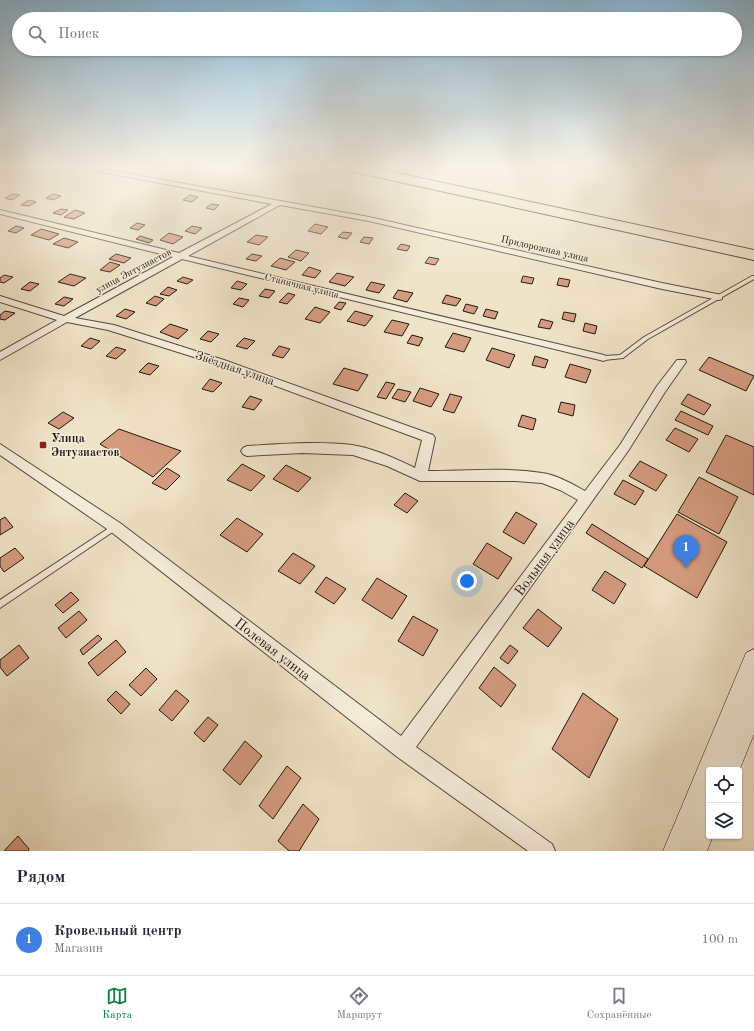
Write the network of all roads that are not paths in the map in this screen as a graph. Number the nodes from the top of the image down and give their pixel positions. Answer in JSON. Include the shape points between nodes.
{"nodes":[{"id":1,"x":270,"y":208,"type":"edge"},
{"id":2,"x":300,"y":208,"type":"edge"},
{"id":3,"x":539,"y":208,"type":"edge"},
{"id":4,"x":542,"y":208,"type":"edge"},
{"id":5,"x":0,"y":212,"type":"edge"},
{"id":6,"x":754,"y":255,"type":"edge"},
{"id":7,"x":182,"y":256,"type":"junction"},
{"id":8,"x":754,"y":277,"type":"edge"},
{"id":9,"x":719,"y":297,"type":"junction"},
{"id":10,"x":0,"y":300,"type":"edge"},
{"id":11,"x":65,"y":319,"type":"junction"},
{"id":12,"x":0,"y":357,"type":"edge"},
{"id":13,"x":604,"y":358,"type":"joint"},
{"id":14,"x":681,"y":362,"type":"dead end"},
{"id":15,"x":0,"y":449,"type":"edge"},
{"id":16,"x":247,"y":451,"type":"dead end"},
{"id":17,"x":420,"y":476,"type":"junction"},
{"id":18,"x":587,"y":498,"type":"junction"},
{"id":19,"x":115,"y":528,"type":"junction"},
{"id":20,"x":0,"y":604,"type":"edge"},
{"id":21,"x":754,"y":661,"type":"edge"},
{"id":22,"x":754,"y":703,"type":"edge"},
{"id":23,"x":403,"y":749,"type":"junction"},
{"id":24,"x":712,"y":767,"type":"edge"},
{"id":25,"x":727,"y":767,"type":"edge"},
{"id":26,"x":706,"y":781,"type":"edge"},
{"id":27,"x":706,"y":817,"type":"edge"},
{"id":28,"x":545,"y":851,"type":"edge"},
{"id":29,"x":678,"y":851,"type":"edge"},
{"id":30,"x":692,"y":851,"type":"edge"}],
"edges":[{"from":1,"to":7,"type":"street","name":"улица Энтузиастов"},
{"from":2,"to":9,"type":"street","name":"Придорожная улица","via":[[369,219]]},
{"from":3,"to":6,"type":"highway","via":[[657,233],[671,239]]},
{"from":4,"to":6,"type":"highway"},
{"from":5,"to":7,"type":"street","name":"Станичная улица"},
{"from":7,"to":11,"type":"street","name":"улица Энтузиастов"},
{"from":7,"to":13,"type":"street","name":"Станичная улица"},
{"from":8,"to":9,"type":"lane"},
{"from":9,"to":13,"type":"lane","via":[[646,338],[621,357]]},
{"from":10,"to":11,"type":"street","name":"Звёздная улица"},
{"from":11,"to":12,"type":"street","name":"улица Энтузиастов"},
{"from":11,"to":17,"type":"street","name":"Звёздная улица","via":[[110,327],[212,360],[429,438]]},
{"from":14,"to":18,"type":"street","name":"Вольная улица","via":[[624,448]]},
{"from":15,"to":19,"type":"street","name":"Полевая улица"},
{"from":16,"to":17,"type":"street","via":[[302,448],[353,450],[391,462]]},
{"from":17,"to":18,"type":"street","via":[[543,478]]},
{"from":18,"to":23,"type":"street","name":"Вольная улица"},
{"from":19,"to":20,"type":"lane"},
{"from":19,"to":23,"type":"street","name":"Полевая улица"},
{"from":21,"to":24,"type":"main road"},
{"from":22,"to":25,"type":"main road"},
{"from":23,"to":28,"type":"street","name":"Полевая улица"},
{"from":26,"to":29,"type":"main road"},
{"from":27,"to":30,"type":"main road"}]}
